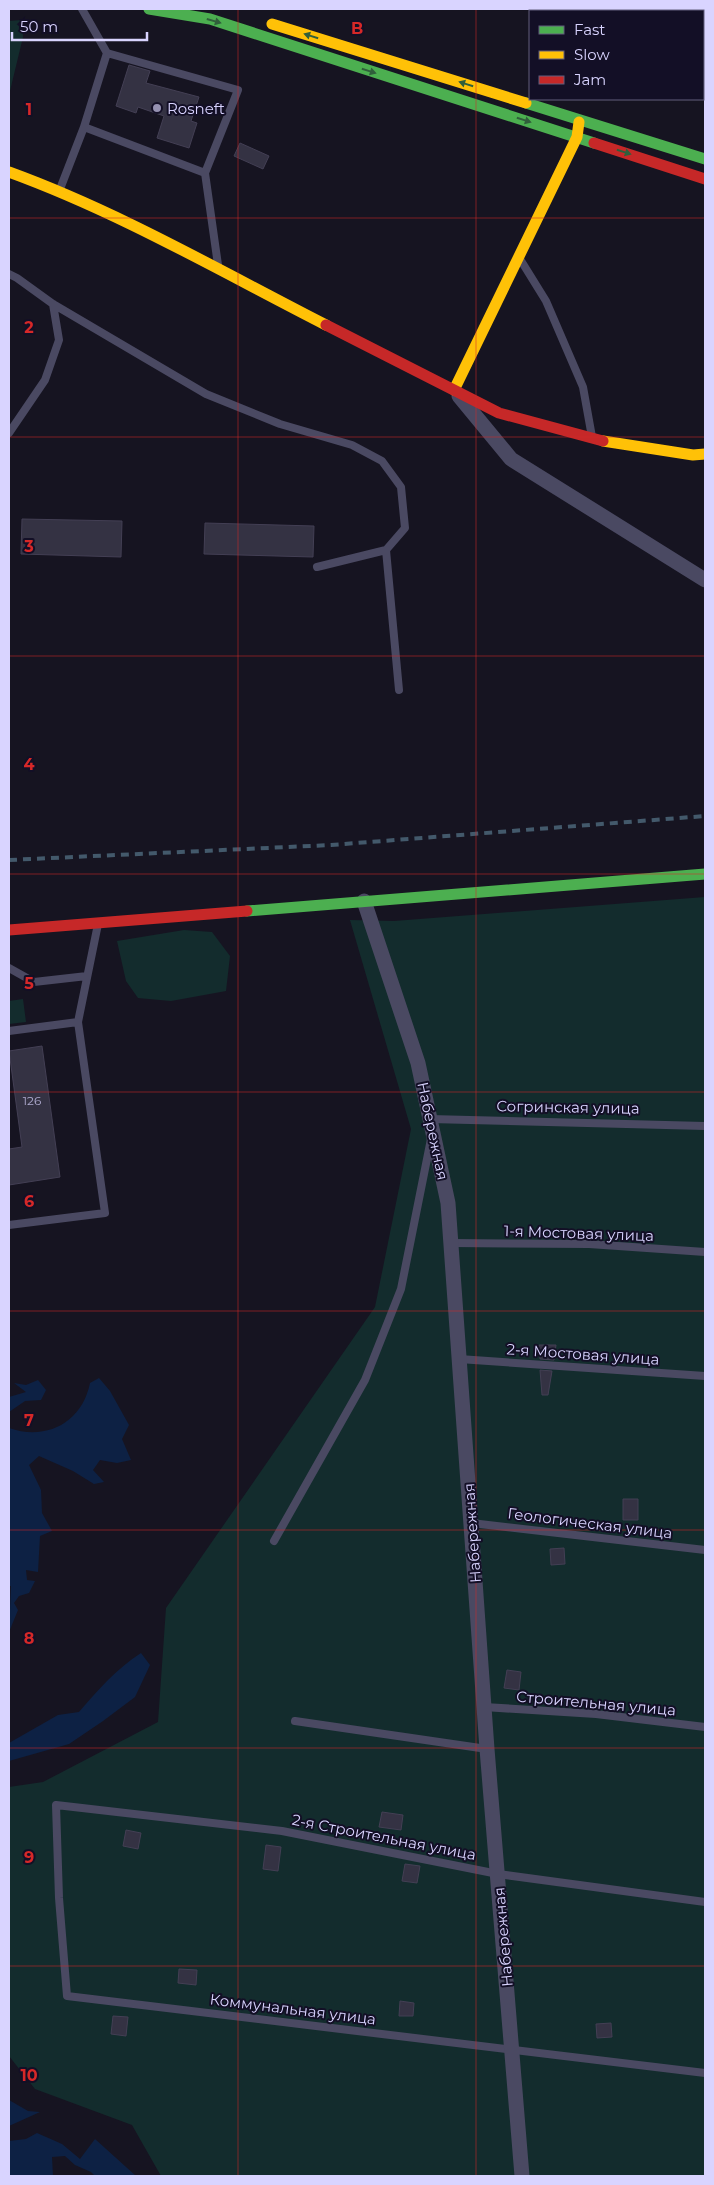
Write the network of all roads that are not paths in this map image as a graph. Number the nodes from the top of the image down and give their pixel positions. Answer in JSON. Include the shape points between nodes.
{"nodes":[{"id":1,"x":82,"y":9,"type":"edge"},
{"id":2,"x":149,"y":9,"type":"edge"},
{"id":3,"x":261,"y":20,"type":"dead end"},
{"id":4,"x":107,"y":53,"type":"junction"},
{"id":5,"x":580,"y":120,"type":"junction"},
{"id":6,"x":84,"y":127,"type":"junction"},
{"id":7,"x":577,"y":137,"type":"junction"},
{"id":8,"x":705,"y":159,"type":"edge"},
{"id":9,"x":9,"y":172,"type":"edge"},
{"id":10,"x":205,"y":173,"type":"junction"},
{"id":11,"x":705,"y":179,"type":"edge"},
{"id":12,"x":59,"y":190,"type":"junction"},
{"id":13,"x":519,"y":258,"type":"junction"},
{"id":14,"x":219,"y":270,"type":"junction"},
{"id":15,"x":9,"y":274,"type":"edge"},
{"id":16,"x":53,"y":304,"type":"junction"},
{"id":17,"x":454,"y":390,"type":"junction"},
{"id":18,"x":9,"y":433,"type":"edge"},
{"id":19,"x":592,"y":439,"type":"junction"},
{"id":20,"x":705,"y":454,"type":"edge"},
{"id":21,"x":386,"y":550,"type":"junction"},
{"id":22,"x":317,"y":567,"type":"dead end"},
{"id":23,"x":705,"y":580,"type":"edge"},
{"id":24,"x":399,"y":690,"type":"dead end"},
{"id":25,"x":705,"y":874,"type":"edge"},
{"id":26,"x":364,"y":901,"type":"junction"},
{"id":27,"x":98,"y":922,"type":"junction"},
{"id":28,"x":9,"y":930,"type":"edge"},
{"id":29,"x":9,"y":968,"type":"edge"},
{"id":30,"x":87,"y":976,"type":"junction"},
{"id":31,"x":78,"y":1022,"type":"junction"},
{"id":32,"x":9,"y":1031,"type":"edge"},
{"id":33,"x":431,"y":1124,"type":"junction"},
{"id":34,"x":705,"y":1126,"type":"edge"},
{"id":35,"x":9,"y":1225,"type":"edge"},
{"id":36,"x":451,"y":1243,"type":"junction"},
{"id":37,"x":705,"y":1252,"type":"edge"},
{"id":38,"x":459,"y":1359,"type":"junction"},
{"id":39,"x":705,"y":1376,"type":"edge"},
{"id":40,"x":471,"y":1523,"type":"junction"},
{"id":41,"x":274,"y":1540,"type":"dead end"},
{"id":42,"x":705,"y":1550,"type":"edge"},
{"id":43,"x":484,"y":1707,"type":"junction"},
{"id":44,"x":295,"y":1721,"type":"dead end"},
{"id":45,"x":705,"y":1727,"type":"edge"},
{"id":46,"x":487,"y":1749,"type":"junction"},
{"id":47,"x":56,"y":1805,"type":"joint"},
{"id":48,"x":498,"y":1874,"type":"junction"},
{"id":49,"x":705,"y":1902,"type":"edge"},
{"id":50,"x":512,"y":2049,"type":"junction"},
{"id":51,"x":705,"y":2073,"type":"edge"},
{"id":52,"x":522,"y":2176,"type":"edge"}],
"edges":[{"from":1,"to":4,"type":"lane"},
{"from":2,"to":7,"type":"main road","one_way":true,"via":[[210,19]]},
{"from":5,"to":3,"type":"main road","one_way":true},
{"from":4,"to":6,"type":"lane"},
{"from":4,"to":10,"type":"lane","via":[[238,90]]},
{"from":5,"to":7,"type":"main road"},
{"from":5,"to":8,"type":"main road"},
{"from":6,"to":10,"type":"lane"},
{"from":6,"to":12,"type":"lane"},
{"from":7,"to":11,"type":"main road","one_way":true},
{"from":7,"to":13,"type":"main road"},
{"from":9,"to":12,"type":"main road"},
{"from":10,"to":14,"type":"lane"},
{"from":12,"to":14,"type":"main road"},
{"from":13,"to":17,"type":"main road"},
{"from":13,"to":19,"type":"lane","via":[[546,301],[583,387]]},
{"from":14,"to":17,"type":"main road"},
{"from":15,"to":16,"type":"lane"},
{"from":16,"to":18,"type":"lane","via":[[59,340],[45,380]]},
{"from":16,"to":21,"type":"lane","via":[[206,394],[280,424],[352,445],[382,461],[401,487],[405,528]]},
{"from":17,"to":19,"type":"main road","via":[[499,413]]},
{"from":17,"to":23,"type":"street","via":[[510,459]]},
{"from":19,"to":20,"type":"main road","via":[[693,455]]},
{"from":21,"to":22,"type":"lane"},
{"from":21,"to":24,"type":"lane"},
{"from":25,"to":26,"type":"main road"},
{"from":26,"to":27,"type":"main road"},
{"from":26,"to":33,"type":"street","name":"Набережная","via":[[418,1064]]},
{"from":27,"to":28,"type":"main road"},
{"from":27,"to":30,"type":"lane"},
{"from":29,"to":30,"type":"lane","via":[[34,982]]},
{"from":30,"to":31,"type":"lane"},
{"from":31,"to":32,"type":"lane"},
{"from":31,"to":35,"type":"lane","via":[[105,1213]]},
{"from":33,"to":34,"type":"lane","name":"Согринская улица"},
{"from":33,"to":36,"type":"street","name":"Набережная","via":[[448,1203]]},
{"from":33,"to":41,"type":"lane","via":[[401,1289],[365,1380]]},
{"from":36,"to":37,"type":"lane","name":"1-я Мостовая улица","via":[[589,1244]]},
{"from":36,"to":38,"type":"street","name":"Набережная"},
{"from":38,"to":39,"type":"lane","name":"2-я Мостовая улица"},
{"from":38,"to":40,"type":"street","name":"Набережная"},
{"from":40,"to":42,"type":"lane","name":"Геологическая улица"},
{"from":40,"to":43,"type":"street","name":"Набережная"},
{"from":43,"to":45,"type":"lane","name":"Строительная улица","via":[[596,1714]]},
{"from":43,"to":46,"type":"street","name":"Набережная"},
{"from":44,"to":46,"type":"lane"},
{"from":46,"to":48,"type":"street","name":"Набережная"},
{"from":47,"to":48,"type":"lane","name":"2-я Строительная улица","via":[[282,1831]]},
{"from":47,"to":50,"type":"lane","name":"Коммунальная улица","via":[[67,1996]]},
{"from":48,"to":49,"type":"lane","name":"2-я Строительная улица"},
{"from":48,"to":50,"type":"street","name":"Набережная"},
{"from":50,"to":51,"type":"lane","name":"Коммунальная улица"},
{"from":50,"to":52,"type":"street","name":"Набережная"}]}
